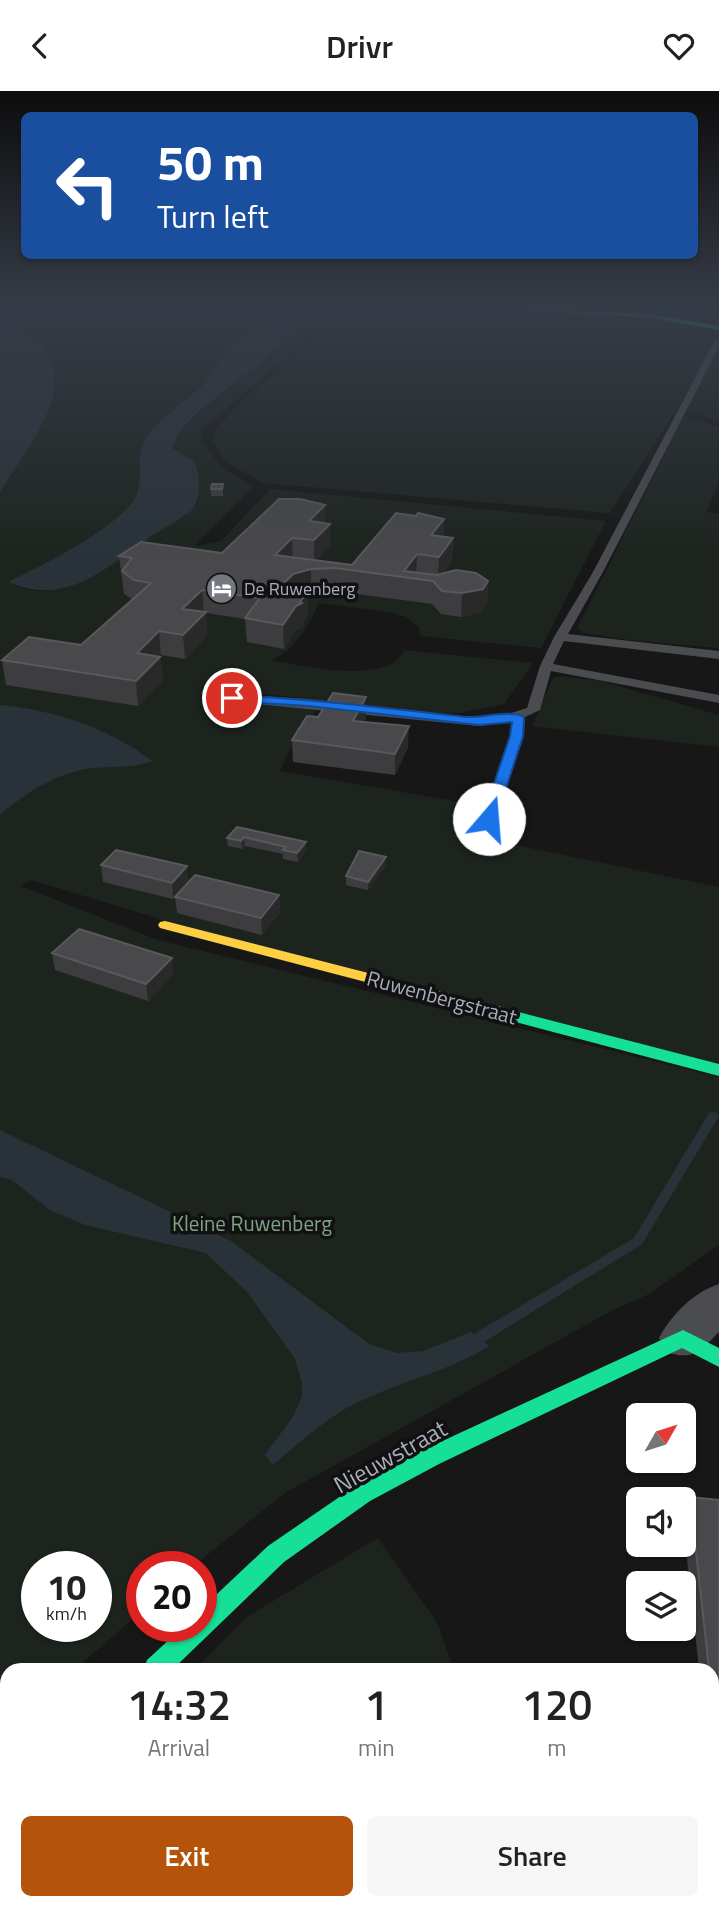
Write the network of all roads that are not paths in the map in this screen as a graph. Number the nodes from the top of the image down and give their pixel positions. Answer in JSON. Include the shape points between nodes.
{"nodes":[{"id":1,"x":692,"y":392,"type":"edge"},
{"id":2,"x":560,"y":637,"type":"junction"},
{"id":3,"x":719,"y":655,"type":"edge"},
{"id":4,"x":546,"y":666,"type":"junction"},
{"id":5,"x":232,"y":698,"type":"dead end"},
{"id":6,"x":719,"y":699,"type":"edge"},
{"id":7,"x":518,"y":717,"type":"junction"},
{"id":8,"x":489,"y":819,"type":"dead end"},
{"id":9,"x":165,"y":925,"type":"dead end"},
{"id":10,"x":719,"y":1070,"type":"edge"},
{"id":11,"x":719,"y":1302,"type":"edge"},
{"id":12,"x":701,"y":1348,"type":"edge"},
{"id":13,"x":162,"y":1663,"type":"edge"}],
"edges":[{"from":1,"to":2,"type":"lane"},
{"from":2,"to":3,"type":"lane"},
{"from":2,"to":4,"type":"lane"},
{"from":4,"to":6,"type":"lane"},
{"from":4,"to":7,"type":"lane","via":[[533,710]]},
{"from":5,"to":7,"type":"lane","via":[[479,722]]},
{"from":7,"to":8,"type":"lane","via":[[517,736]]},
{"from":9,"to":10,"type":"street","name":"Ruwenbergstraat"},
{"from":11,"to":12,"type":"street"},
{"from":12,"to":13,"type":"street","name":"Nieuwstraat","via":[[431,1457],[362,1494],[276,1554]]}]}
